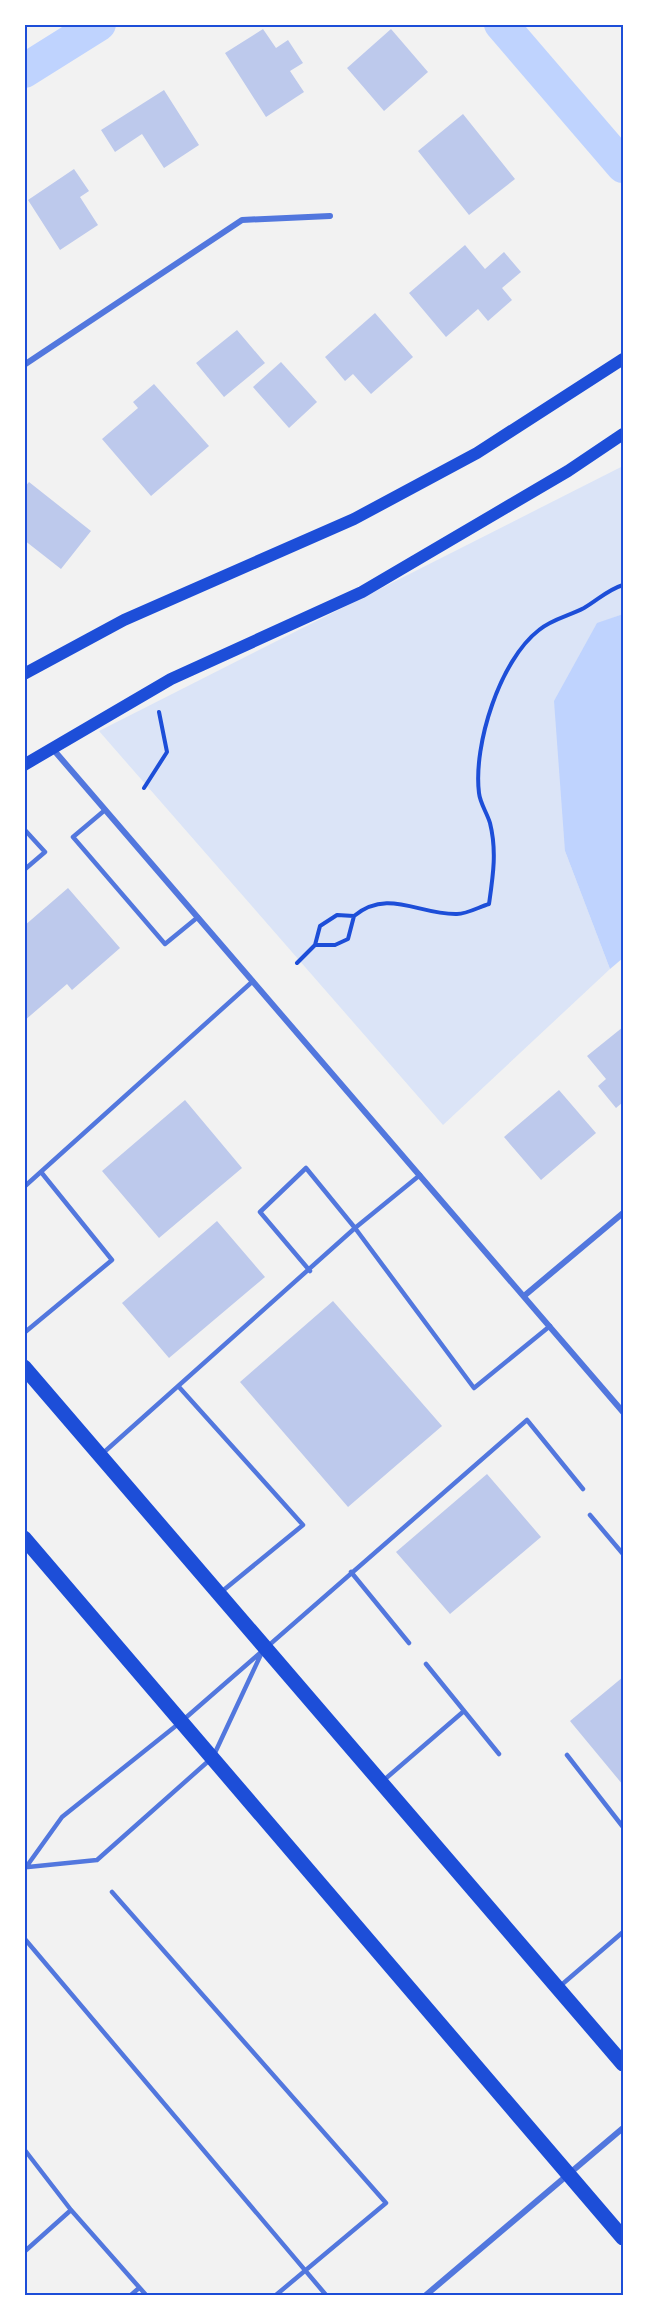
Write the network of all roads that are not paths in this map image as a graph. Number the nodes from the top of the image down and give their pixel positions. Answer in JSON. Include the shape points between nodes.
{"nodes":[{"id":1,"x":330,"y":216,"type":"dead end"},
{"id":2,"x":623,"y":360,"type":"edge"},
{"id":3,"x":24,"y":365,"type":"edge"},
{"id":4,"x":623,"y":434,"type":"edge"},
{"id":5,"x":24,"y":674,"type":"edge"},
{"id":6,"x":51,"y":747,"type":"junction"},
{"id":7,"x":24,"y":765,"type":"edge"},
{"id":8,"x":105,"y":810,"type":"junction"},
{"id":9,"x":24,"y":829,"type":"edge"},
{"id":10,"x":24,"y":870,"type":"edge"},
{"id":11,"x":198,"y":917,"type":"junction"},
{"id":12,"x":253,"y":981,"type":"junction"},
{"id":13,"x":41,"y":1172,"type":"junction"},
{"id":14,"x":420,"y":1175,"type":"junction"},
{"id":15,"x":24,"y":1187,"type":"edge"},
{"id":16,"x":623,"y":1213,"type":"edge"},
{"id":17,"x":355,"y":1228,"type":"junction"},
{"id":18,"x":310,"y":1271,"type":"junction"},
{"id":19,"x":524,"y":1296,"type":"junction"},
{"id":20,"x":549,"y":1326,"type":"junction"},
{"id":21,"x":24,"y":1333,"type":"edge"},
{"id":22,"x":24,"y":1367,"type":"edge"},
{"id":23,"x":179,"y":1387,"type":"junction"},
{"id":24,"x":623,"y":1412,"type":"edge"},
{"id":25,"x":100,"y":1455,"type":"junction"},
{"id":26,"x":583,"y":1489,"type":"dead end"},
{"id":27,"x":590,"y":1515,"type":"dead end"},
{"id":28,"x":24,"y":1538,"type":"edge"},
{"id":29,"x":623,"y":1554,"type":"edge"},
{"id":30,"x":351,"y":1572,"type":"junction"},
{"id":31,"x":219,"y":1594,"type":"junction"},
{"id":32,"x":409,"y":1643,"type":"dead end"},
{"id":33,"x":264,"y":1647,"type":"junction"},
{"id":34,"x":426,"y":1664,"type":"dead end"},
{"id":35,"x":464,"y":1711,"type":"junction"},
{"id":36,"x":182,"y":1721,"type":"junction"},
{"id":37,"x":499,"y":1754,"type":"dead end"},
{"id":38,"x":567,"y":1755,"type":"dead end"},
{"id":39,"x":213,"y":1757,"type":"junction"},
{"id":40,"x":381,"y":1782,"type":"junction"},
{"id":41,"x":623,"y":1827,"type":"edge"},
{"id":42,"x":24,"y":1860,"type":"edge"},
{"id":43,"x":26,"y":1869,"type":"edge"},
{"id":44,"x":112,"y":1892,"type":"dead end"},
{"id":45,"x":623,"y":1932,"type":"edge"},
{"id":46,"x":24,"y":1938,"type":"edge"},
{"id":47,"x":558,"y":1988,"type":"junction"},
{"id":48,"x":623,"y":2064,"type":"edge"},
{"id":49,"x":623,"y":2128,"type":"edge"},
{"id":50,"x":24,"y":2150,"type":"edge"},
{"id":51,"x":569,"y":2174,"type":"junction"},
{"id":52,"x":71,"y":2210,"type":"junction"},
{"id":53,"x":623,"y":2238,"type":"edge"},
{"id":54,"x":24,"y":2252,"type":"edge"},
{"id":55,"x":304,"y":2270,"type":"junction"},
{"id":56,"x":140,"y":2288,"type":"junction"},
{"id":57,"x":130,"y":2295,"type":"edge"},
{"id":58,"x":146,"y":2295,"type":"edge"},
{"id":59,"x":276,"y":2295,"type":"edge"},
{"id":60,"x":326,"y":2295,"type":"edge"},
{"id":61,"x":426,"y":2295,"type":"edge"}],
"edges":[{"from":1,"to":3,"type":"street","via":[[242,220]]},
{"from":2,"to":5,"type":"main road","via":[[477,453],[354,519],[124,620]]},
{"from":4,"to":6,"type":"main road","via":[[568,471],[362,592],[171,678]]},
{"from":6,"to":7,"type":"main road"},
{"from":6,"to":8,"type":"street"},
{"from":8,"to":11,"type":"street"},
{"from":8,"to":11,"type":"lane","via":[[73,837],[165,944]]},
{"from":9,"to":10,"type":"lane","via":[[45,852]]},
{"from":11,"to":12,"type":"street"},
{"from":12,"to":13,"type":"lane"},
{"from":12,"to":14,"type":"street"},
{"from":13,"to":15,"type":"lane"},
{"from":13,"to":21,"type":"lane","via":[[112,1260]]},
{"from":14,"to":17,"type":"lane"},
{"from":14,"to":19,"type":"street"},
{"from":16,"to":19,"type":"street"},
{"from":17,"to":18,"type":"lane"},
{"from":17,"to":18,"type":"lane","via":[[306,1168],[260,1212]]},
{"from":17,"to":20,"type":"lane","via":[[474,1388]]},
{"from":18,"to":23,"type":"lane"},
{"from":19,"to":20,"type":"street"},
{"from":20,"to":24,"type":"street"},
{"from":22,"to":25,"type":"main road"},
{"from":23,"to":25,"type":"lane"},
{"from":23,"to":31,"type":"lane","via":[[303,1525]]},
{"from":25,"to":31,"type":"main road"},
{"from":26,"to":30,"type":"lane","via":[[527,1420]]},
{"from":27,"to":29,"type":"lane"},
{"from":28,"to":36,"type":"main road"},
{"from":30,"to":32,"type":"lane"},
{"from":30,"to":33,"type":"lane"},
{"from":31,"to":33,"type":"main road"},
{"from":33,"to":36,"type":"lane"},
{"from":33,"to":39,"type":"lane"},
{"from":33,"to":40,"type":"main road"},
{"from":34,"to":35,"type":"lane"},
{"from":35,"to":37,"type":"lane"},
{"from":35,"to":40,"type":"lane"},
{"from":36,"to":39,"type":"main road"},
{"from":36,"to":43,"type":"lane","via":[[62,1817]]},
{"from":38,"to":41,"type":"lane"},
{"from":39,"to":43,"type":"lane","via":[[97,1860]]},
{"from":39,"to":51,"type":"main road"},
{"from":40,"to":47,"type":"main road"},
{"from":42,"to":43,"type":"lane"},
{"from":44,"to":55,"type":"lane","via":[[386,2203]]},
{"from":45,"to":47,"type":"lane"},
{"from":46,"to":55,"type":"lane"},
{"from":47,"to":48,"type":"main road"},
{"from":49,"to":51,"type":"street"},
{"from":50,"to":52,"type":"lane"},
{"from":51,"to":53,"type":"main road"},
{"from":51,"to":61,"type":"street"},
{"from":52,"to":54,"type":"lane"},
{"from":52,"to":56,"type":"lane"},
{"from":55,"to":59,"type":"lane"},
{"from":55,"to":60,"type":"lane"},
{"from":56,"to":57,"type":"lane"},
{"from":56,"to":58,"type":"lane"}]}
